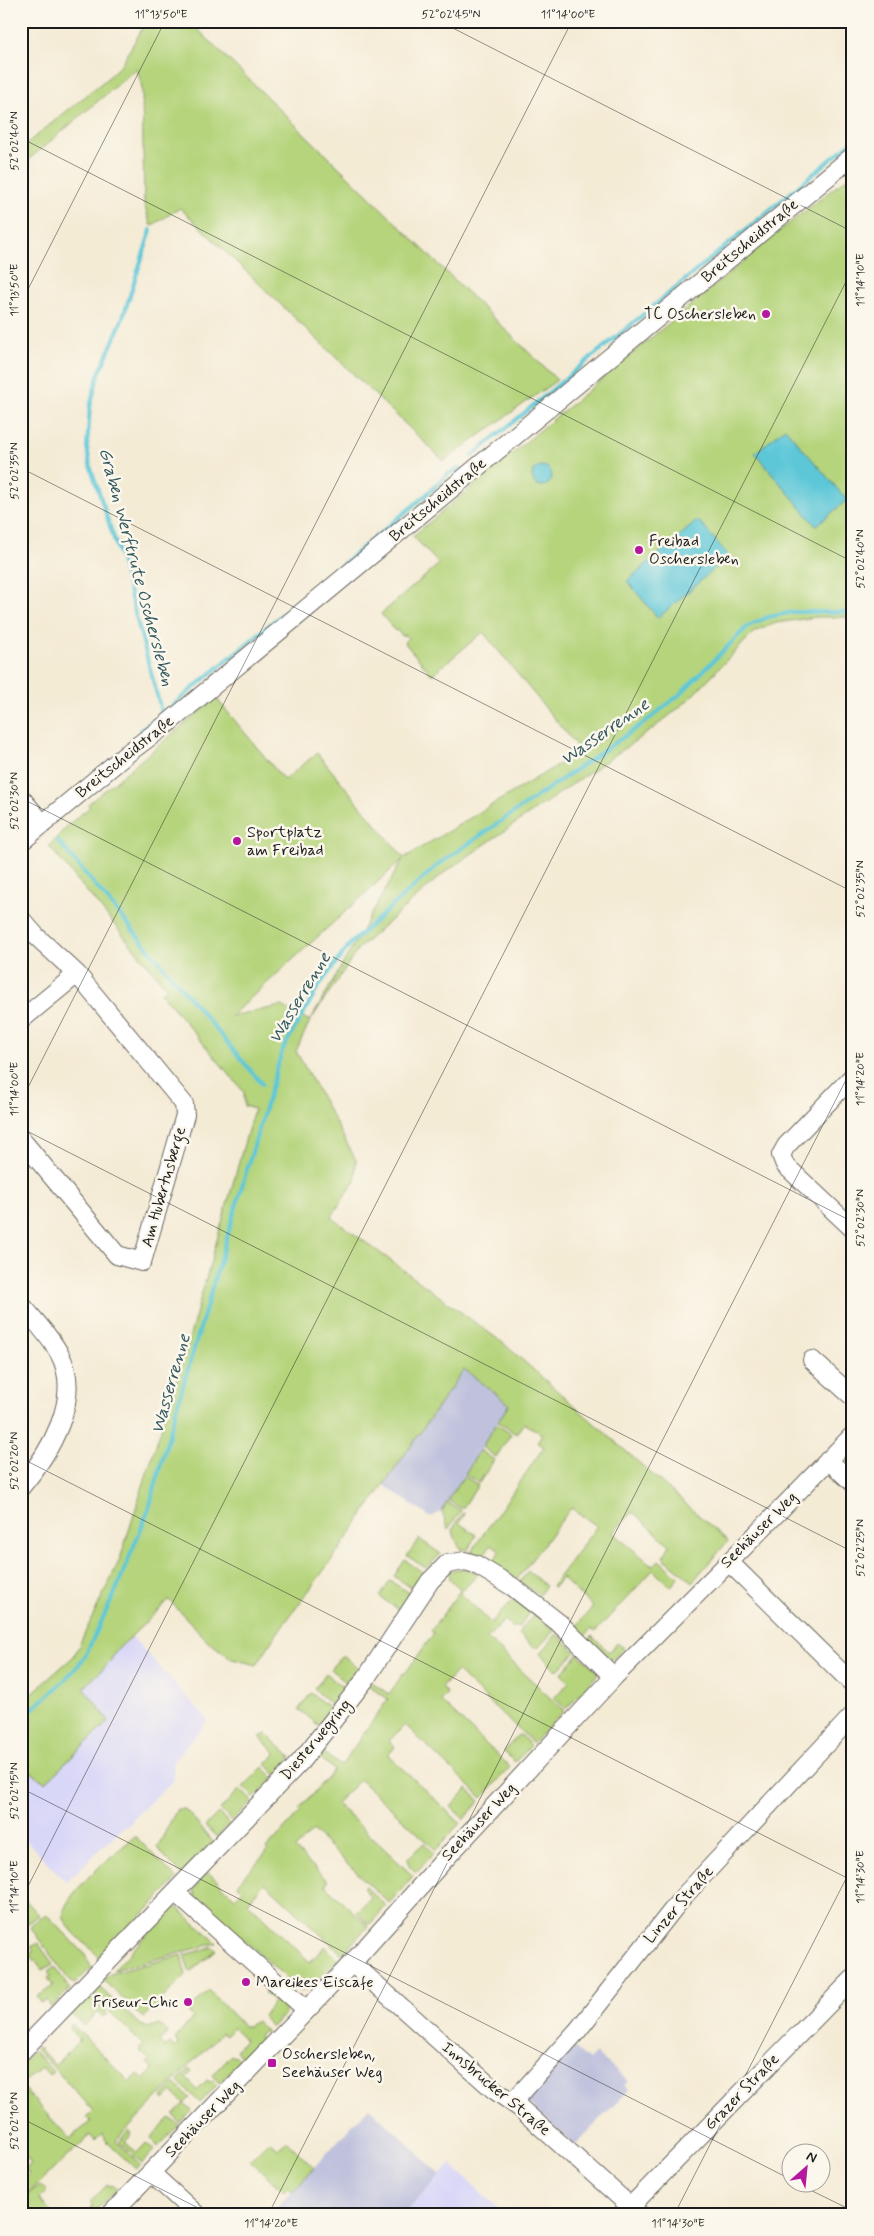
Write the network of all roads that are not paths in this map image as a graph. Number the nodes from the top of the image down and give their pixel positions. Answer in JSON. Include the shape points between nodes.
{"nodes":[{"id":1,"x":853,"y":156,"type":"edge"},
{"id":2,"x":21,"y":798,"type":"edge"},
{"id":3,"x":43,"y":824,"type":"junction"},
{"id":4,"x":21,"y":842,"type":"edge"},
{"id":5,"x":21,"y":919,"type":"edge"},
{"id":6,"x":77,"y":974,"type":"junction"},
{"id":7,"x":21,"y":1020,"type":"edge"},
{"id":8,"x":853,"y":1076,"type":"edge"},
{"id":9,"x":21,"y":1139,"type":"edge"},
{"id":10,"x":853,"y":1230,"type":"edge"},
{"id":11,"x":21,"y":1304,"type":"edge"},
{"id":12,"x":812,"y":1360,"type":"dead end"},
{"id":13,"x":853,"y":1397,"type":"edge"},
{"id":14,"x":853,"y":1435,"type":"edge"},
{"id":15,"x":828,"y":1460,"type":"junction"},
{"id":16,"x":853,"y":1483,"type":"edge"},
{"id":17,"x":21,"y":1487,"type":"edge"},
{"id":18,"x":729,"y":1562,"type":"junction"},
{"id":19,"x":614,"y":1677,"type":"junction"},
{"id":20,"x":853,"y":1684,"type":"edge"},
{"id":21,"x":853,"y":1715,"type":"edge"},
{"id":22,"x":176,"y":1893,"type":"junction"},
{"id":23,"x":352,"y":1963,"type":"junction"},
{"id":24,"x":853,"y":1979,"type":"edge"},
{"id":25,"x":307,"y":2010,"type":"junction"},
{"id":26,"x":21,"y":2052,"type":"edge"},
{"id":27,"x":513,"y":2102,"type":"junction"},
{"id":28,"x":151,"y":2173,"type":"junction"},
{"id":29,"x":635,"y":2210,"type":"edge"},
{"id":30,"x":110,"y":2215,"type":"edge"},
{"id":31,"x":197,"y":2215,"type":"edge"}],
"edges":[{"from":1,"to":3,"type":"street","name":"Breitscheidstraße"},
{"from":2,"to":3,"type":"street"},
{"from":3,"to":4,"type":"street","name":"Breitscheidstraße"},
{"from":5,"to":6,"type":"street","name":"Am Hubertusberge"},
{"from":6,"to":7,"type":"street"},
{"from":6,"to":9,"type":"street","name":"Am Hubertusberge","via":[[186,1109],[142,1262],[117,1254]]},
{"from":8,"to":10,"type":"street","via":[[781,1155],[785,1165]]},
{"from":11,"to":17,"type":"street","via":[[60,1355],[67,1383],[63,1414],[48,1450]]},
{"from":12,"to":13,"type":"street"},
{"from":14,"to":15,"type":"street","name":"Seehäuser Weg"},
{"from":15,"to":16,"type":"street"},
{"from":15,"to":18,"type":"street","name":"Seehäuser Weg"},
{"from":18,"to":19,"type":"street","name":"Seehäuser Weg"},
{"from":18,"to":20,"type":"street"},
{"from":19,"to":22,"type":"street","name":"Diesterwegring","via":[[559,1623],[513,1587],[475,1564],[465,1561],[448,1564],[430,1581],[364,1681],[301,1761]]},
{"from":19,"to":23,"type":"street","name":"Seehäuser Weg"},
{"from":21,"to":27,"type":"street","name":"Linzer Straße","via":[[682,1898],[578,2030]]},
{"from":22,"to":25,"type":"street"},
{"from":22,"to":26,"type":"street","name":"Diesterwegring"},
{"from":23,"to":25,"type":"street","name":"Seehäuser Weg"},
{"from":23,"to":27,"type":"street","name":"Innsbrucker Straße","via":[[494,2089]]},
{"from":24,"to":29,"type":"street","name":"Grazer Straße"},
{"from":25,"to":28,"type":"street","name":"Seehäuser Weg"},
{"from":27,"to":29,"type":"street","name":"Innsbrucker Straße"},
{"from":28,"to":30,"type":"street","name":"Seehäuser Weg"},
{"from":28,"to":31,"type":"street"}]}
